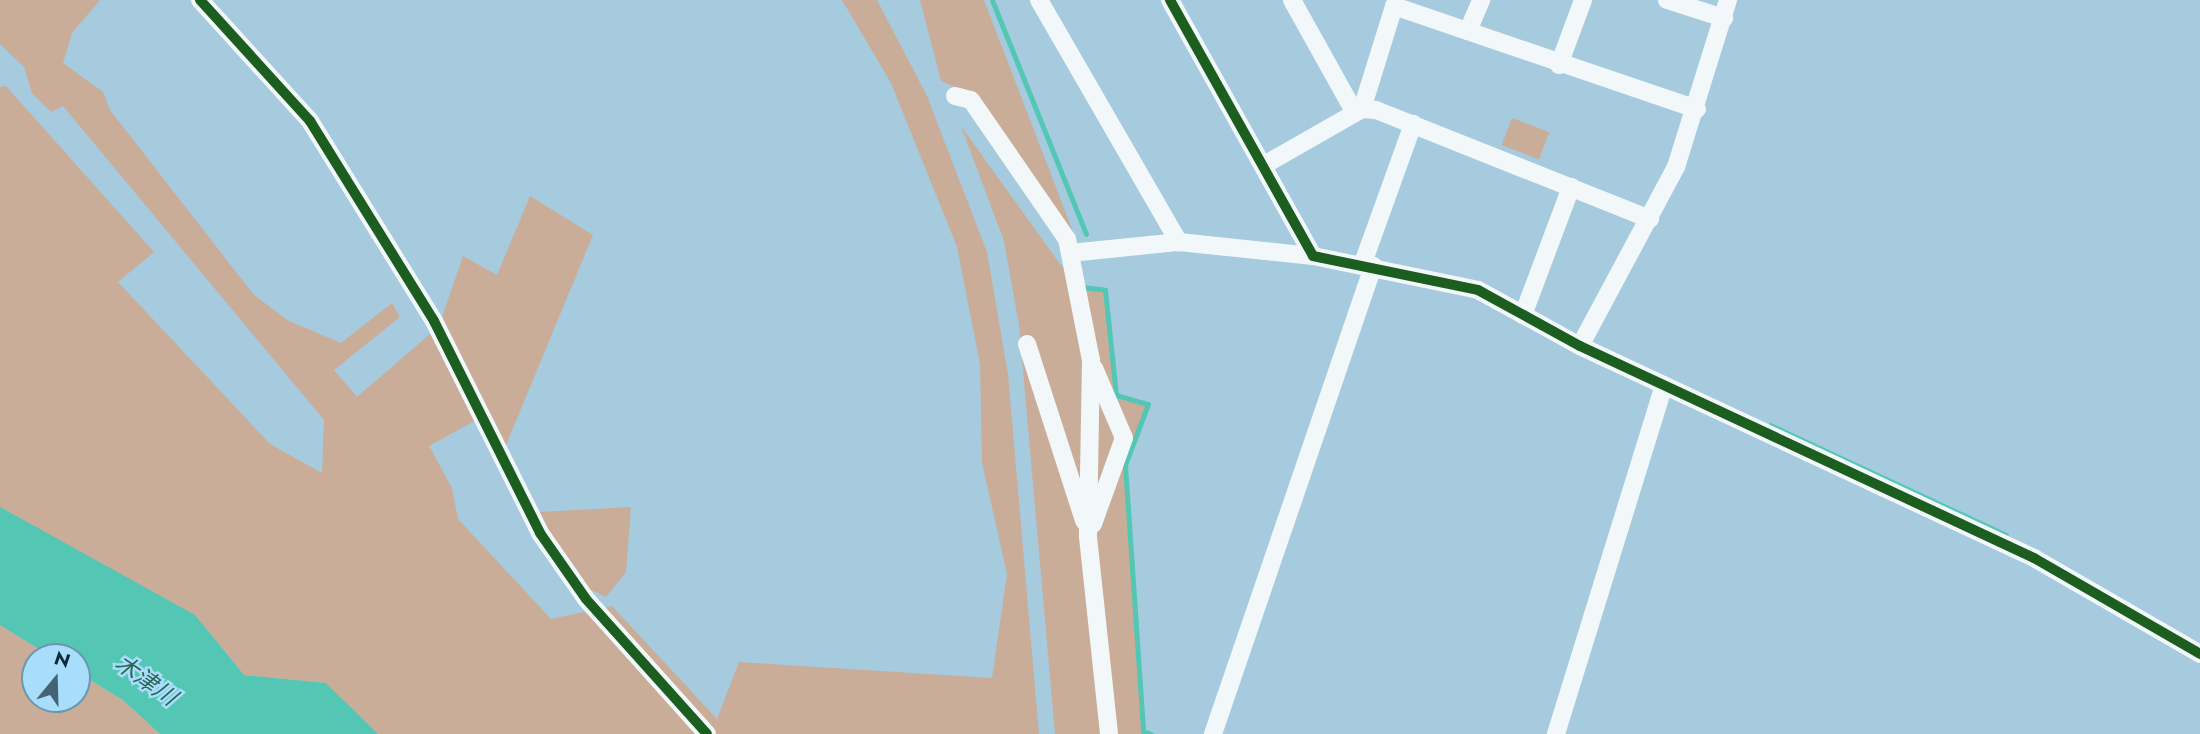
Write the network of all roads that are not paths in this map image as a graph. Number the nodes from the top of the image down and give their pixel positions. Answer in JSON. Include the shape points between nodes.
{"nodes":[{"id":1,"x":200,"y":0,"type":"edge"},
{"id":2,"x":1039,"y":0,"type":"edge"},
{"id":3,"x":1170,"y":0,"type":"edge"},
{"id":4,"x":1292,"y":0,"type":"edge"},
{"id":5,"x":1481,"y":0,"type":"edge"},
{"id":6,"x":1583,"y":0,"type":"edge"},
{"id":7,"x":1667,"y":0,"type":"edge"},
{"id":8,"x":1393,"y":3,"type":"edge"},
{"id":9,"x":1726,"y":9,"type":"edge"},
{"id":10,"x":1468,"y":31,"type":"junction"},
{"id":11,"x":1559,"y":65,"type":"junction"},
{"id":12,"x":955,"y":96,"type":"dead end"},
{"id":13,"x":1696,"y":109,"type":"junction"},
{"id":14,"x":1359,"y":111,"type":"junction"},
{"id":15,"x":1413,"y":124,"type":"junction"},
{"id":16,"x":1264,"y":165,"type":"junction"},
{"id":17,"x":1571,"y":187,"type":"junction"},
{"id":18,"x":1650,"y":219,"type":"junction"},
{"id":19,"x":1179,"y":242,"type":"junction"},
{"id":20,"x":1070,"y":253,"type":"junction"},
{"id":21,"x":1313,"y":256,"type":"junction"},
{"id":22,"x":1368,"y":265,"type":"junction"},
{"id":23,"x":1523,"y":315,"type":"junction"},
{"id":24,"x":1027,"y":344,"type":"dead end"},
{"id":25,"x":1580,"y":346,"type":"junction"},
{"id":26,"x":1091,"y":360,"type":"junction"},
{"id":27,"x":1664,"y":386,"type":"junction"},
{"id":28,"x":1088,"y":537,"type":"junction"},
{"id":29,"x":2200,"y":654,"type":"edge"},
{"id":30,"x":707,"y":734,"type":"edge"},
{"id":31,"x":1109,"y":734,"type":"edge"},
{"id":32,"x":1213,"y":734,"type":"edge"},
{"id":33,"x":1556,"y":734,"type":"edge"}],
"edges":[{"from":1,"to":30,"type":"street","via":[[310,121],[434,321],[556,555],[586,599]]},
{"from":2,"to":19,"type":"street"},
{"from":3,"to":16,"type":"street"},
{"from":4,"to":14,"type":"street"},
{"from":5,"to":10,"type":"street"},
{"from":6,"to":11,"type":"street"},
{"from":7,"to":9,"type":"street"},
{"from":8,"to":10,"type":"street"},
{"from":8,"to":14,"type":"street"},
{"from":9,"to":13,"type":"street"},
{"from":10,"to":11,"type":"street"},
{"from":11,"to":13,"type":"street"},
{"from":12,"to":20,"type":"street","via":[[971,100],[1067,239]]},
{"from":13,"to":18,"type":"street"},
{"from":14,"to":15,"type":"street"},
{"from":14,"to":16,"type":"street"},
{"from":15,"to":17,"type":"street"},
{"from":15,"to":22,"type":"street"},
{"from":16,"to":21,"type":"street"},
{"from":17,"to":18,"type":"street"},
{"from":17,"to":23,"type":"street"},
{"from":18,"to":25,"type":"street"},
{"from":19,"to":20,"type":"street"},
{"from":19,"to":21,"type":"street"},
{"from":20,"to":26,"type":"street"},
{"from":21,"to":22,"type":"street"},
{"from":22,"to":23,"type":"street","via":[[1478,290]]},
{"from":22,"to":32,"type":"street"},
{"from":23,"to":25,"type":"street"},
{"from":24,"to":28,"type":"street"},
{"from":25,"to":27,"type":"street"},
{"from":26,"to":28,"type":"street"},
{"from":26,"to":28,"type":"street","via":[[1124,438]]},
{"from":27,"to":29,"type":"street","via":[[2034,558]]},
{"from":27,"to":33,"type":"street"},
{"from":28,"to":31,"type":"street"}]}
